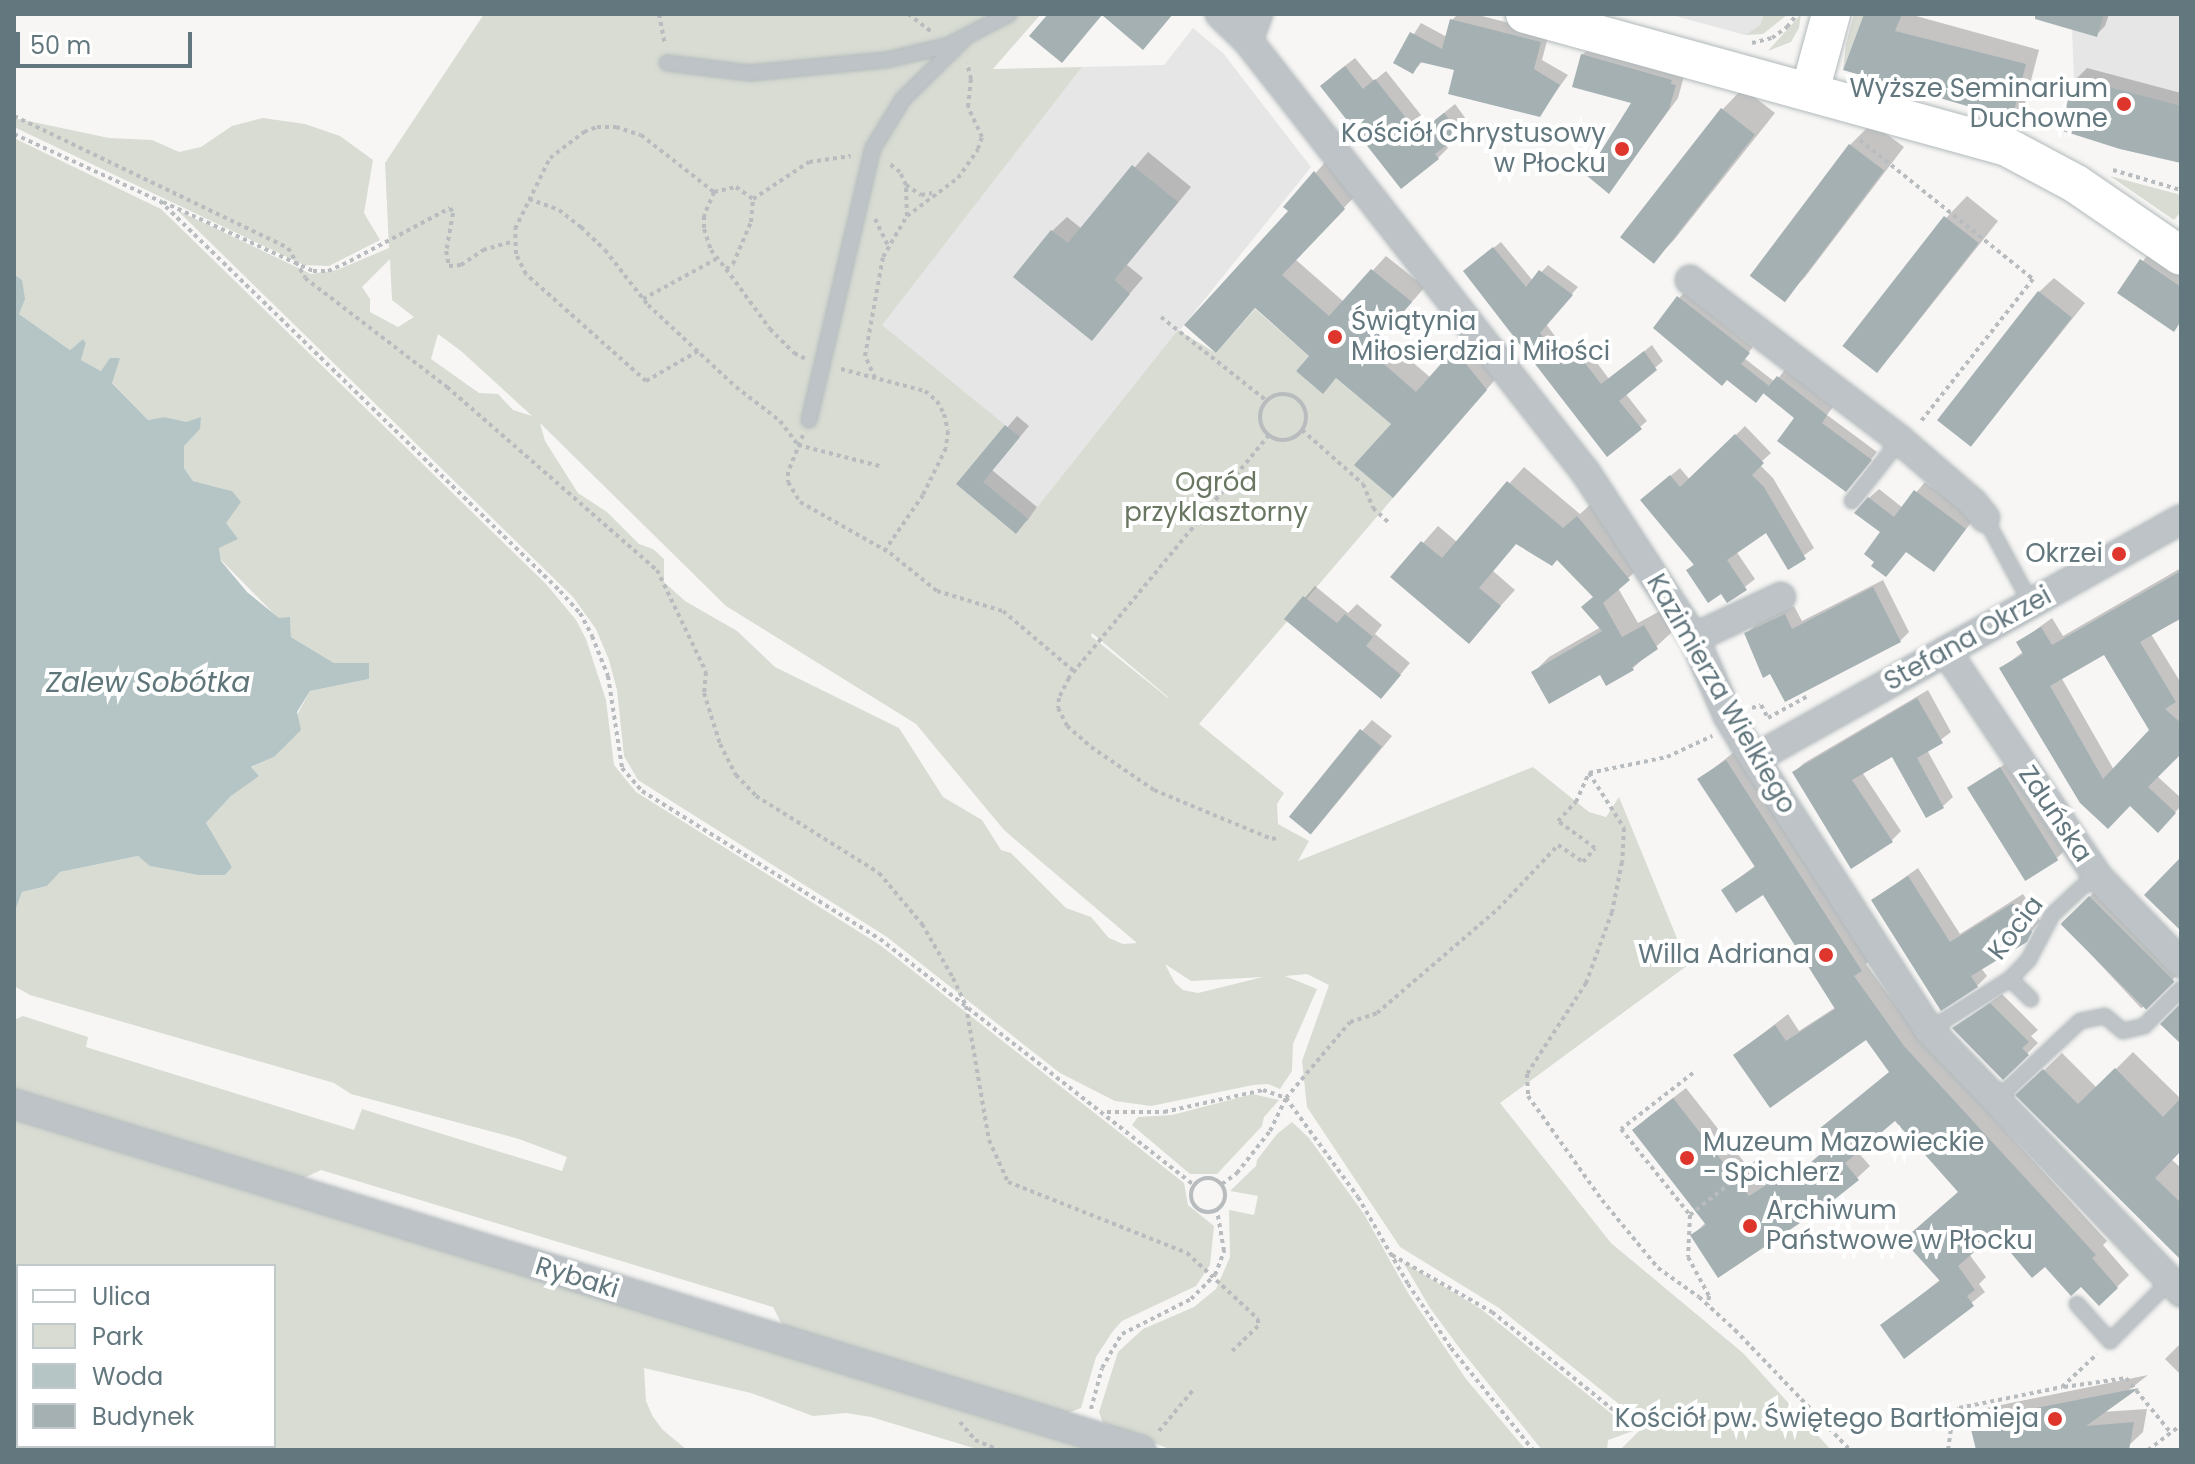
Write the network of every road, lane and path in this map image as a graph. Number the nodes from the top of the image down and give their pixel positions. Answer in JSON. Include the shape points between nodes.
{"nodes":[{"id":1,"x":659,"y":14,"type":"edge"},
{"id":2,"x":1009,"y":14,"type":"edge"},
{"id":3,"x":1220,"y":14,"type":"edge"},
{"id":4,"x":1258,"y":14,"type":"edge"},
{"id":5,"x":1525,"y":14,"type":"edge"},
{"id":6,"x":1831,"y":14,"type":"edge"},
{"id":7,"x":1248,"y":41,"type":"junction"},
{"id":8,"x":958,"y":44,"type":"junction"},
{"id":9,"x":667,"y":63,"type":"joint"},
{"id":10,"x":1810,"y":91,"type":"junction"},
{"id":11,"x":14,"y":116,"type":"edge"},
{"id":12,"x":1849,"y":131,"type":"dead end"},
{"id":13,"x":14,"y":134,"type":"edge"},
{"id":14,"x":869,"y":158,"type":"junction"},
{"id":15,"x":906,"y":185,"type":"junction"},
{"id":16,"x":714,"y":192,"type":"junction"},
{"id":17,"x":935,"y":192,"type":"junction"},
{"id":18,"x":529,"y":199,"type":"junction"},
{"id":19,"x":753,"y":199,"type":"junction"},
{"id":20,"x":160,"y":201,"type":"junction"},
{"id":21,"x":907,"y":216,"type":"junction"},
{"id":22,"x":514,"y":241,"type":"junction"},
{"id":23,"x":2181,"y":256,"type":"edge"},
{"id":24,"x":716,"y":259,"type":"junction"},
{"id":25,"x":300,"y":268,"type":"junction"},
{"id":26,"x":726,"y":269,"type":"junction"},
{"id":27,"x":1690,"y":280,"type":"dead end"},
{"id":28,"x":643,"y":299,"type":"junction"},
{"id":29,"x":1161,"y":317,"type":"dead end"},
{"id":30,"x":698,"y":351,"type":"junction"},
{"id":31,"x":705,"y":358,"type":"dead end"},
{"id":32,"x":822,"y":365,"type":"junction"},
{"id":33,"x":875,"y":378,"type":"junction"},
{"id":34,"x":1267,"y":401,"type":"junction"},
{"id":35,"x":809,"y":420,"type":"joint"},
{"id":36,"x":1302,"y":430,"type":"junction"},
{"id":37,"x":1269,"y":435,"type":"junction"},
{"id":38,"x":1902,"y":441,"type":"junction"},
{"id":39,"x":1852,"y":501,"type":"dead end"},
{"id":40,"x":1985,"y":518,"type":"joint"},
{"id":41,"x":2181,"y":519,"type":"edge"},
{"id":42,"x":1388,"y":522,"type":"dead end"},
{"id":43,"x":885,"y":550,"type":"junction"},
{"id":44,"x":1781,"y":597,"type":"dead end"},
{"id":45,"x":2031,"y":603,"type":"junction"},
{"id":46,"x":1694,"y":638,"type":"junction"},
{"id":47,"x":1946,"y":651,"type":"junction"},
{"id":48,"x":1075,"y":672,"type":"junction"},
{"id":49,"x":1728,"y":716,"type":"junction"},
{"id":50,"x":1754,"y":759,"type":"junction"},
{"id":51,"x":1589,"y":773,"type":"junction"},
{"id":52,"x":1280,"y":837,"type":"dead end"},
{"id":53,"x":2096,"y":874,"type":"junction"},
{"id":54,"x":2181,"y":963,"type":"edge"},
{"id":55,"x":2010,"y":979,"type":"junction"},
{"id":56,"x":2181,"y":989,"type":"edge"},
{"id":57,"x":2031,"y":999,"type":"dead end"},
{"id":58,"x":966,"y":1006,"type":"junction"},
{"id":59,"x":1929,"y":1030,"type":"junction"},
{"id":60,"x":1693,"y":1073,"type":"dead end"},
{"id":61,"x":1286,"y":1098,"type":"junction"},
{"id":62,"x":1996,"y":1100,"type":"junction"},
{"id":63,"x":14,"y":1104,"type":"edge"},
{"id":64,"x":1105,"y":1112,"type":"junction"},
{"id":65,"x":1642,"y":1144,"type":"dead end"},
{"id":66,"x":1637,"y":1148,"type":"junction"},
{"id":67,"x":1763,"y":1157,"type":"dead end"},
{"id":68,"x":1222,"y":1184,"type":"junction"},
{"id":69,"x":1194,"y":1185,"type":"junction"},
{"id":70,"x":1217,"y":1210,"type":"junction"},
{"id":71,"x":1690,"y":1215,"type":"junction"},
{"id":72,"x":1392,"y":1254,"type":"junction"},
{"id":73,"x":1215,"y":1275,"type":"junction"},
{"id":74,"x":2176,"y":1286,"type":"edge"},
{"id":75,"x":2077,"y":1304,"type":"dead end"},
{"id":76,"x":1708,"y":1305,"type":"junction"},
{"id":77,"x":2110,"y":1341,"type":"junction"},
{"id":78,"x":1230,"y":1353,"type":"dead end"},
{"id":79,"x":2062,"y":1387,"type":"junction"},
{"id":80,"x":1193,"y":1390,"type":"dead end"},
{"id":81,"x":1631,"y":1424,"type":"dead end"},
{"id":82,"x":2181,"y":1425,"type":"edge"},
{"id":83,"x":1084,"y":1432,"type":"junction"},
{"id":84,"x":2171,"y":1433,"type":"junction"},
{"id":85,"x":1146,"y":1445,"type":"edge"},
{"id":86,"x":1533,"y":1450,"type":"edge"},
{"id":87,"x":1850,"y":1450,"type":"edge"},
{"id":88,"x":1948,"y":1450,"type":"edge"},
{"id":89,"x":2148,"y":1450,"type":"edge"}],
"edges":[{"from":1,"to":9,"type":"path"},
{"from":2,"to":8,"type":"lane"},
{"from":3,"to":7,"type":"street","name":"Kazimierza Wielkiego"},
{"from":4,"to":7,"type":"street"},
{"from":5,"to":10,"type":"street"},
{"from":6,"to":10,"type":"street"},
{"from":7,"to":46,"type":"street","name":"Kazimierza Wielkiego","via":[[1586,473]]},
{"from":8,"to":9,"type":"lane","via":[[791,72],[728,73]]},
{"from":8,"to":14,"type":"lane","via":[[903,99]]},
{"from":8,"to":17,"type":"path","via":[[970,69],[968,107],[982,137],[966,170]]},
{"from":10,"to":23,"type":"street","via":[[2007,147],[2076,184]]},
{"from":11,"to":25,"type":"path","via":[[288,248]]},
{"from":12,"to":38,"type":"path","via":[[2033,279]]},
{"from":13,"to":20,"type":"path"},
{"from":14,"to":15,"type":"path","via":[[893,165]]},
{"from":14,"to":19,"type":"path","via":[[809,162]]},
{"from":14,"to":32,"type":"lane"},
{"from":15,"to":17,"type":"path","via":[[921,195]]},
{"from":15,"to":21,"type":"path"},
{"from":16,"to":18,"type":"path","via":[[641,135],[604,126],[584,132],[556,152]]},
{"from":16,"to":19,"type":"path","via":[[736,187]]},
{"from":16,"to":24,"type":"path","via":[[704,229]]},
{"from":17,"to":21,"type":"path"},
{"from":18,"to":22,"type":"path"},
{"from":18,"to":28,"type":"path","via":[[574,221],[605,250]]},
{"from":19,"to":26,"type":"path","via":[[751,222]]},
{"from":20,"to":25,"type":"path"},
{"from":20,"to":58,"type":"path","via":[[580,613],[608,676],[619,756],[642,791],[880,939]]},
{"from":21,"to":33,"type":"path","via":[[883,257],[865,356]]},
{"from":22,"to":25,"type":"path","via":[[449,266],[450,208],[328,271]]},
{"from":22,"to":30,"type":"path","via":[[530,278],[646,381]]},
{"from":24,"to":26,"type":"path"},
{"from":24,"to":28,"type":"path"},
{"from":25,"to":58,"type":"path","via":[[305,278],[447,387],[657,570],[706,672],[704,693],[736,775],[756,796],[879,873],[922,924]]},
{"from":26,"to":32,"type":"path","via":[[785,345]]},
{"from":27,"to":38,"type":"street"},
{"from":28,"to":30,"type":"path"},
{"from":29,"to":34,"type":"path"},
{"from":30,"to":31,"type":"path"},
{"from":32,"to":33,"type":"path"},
{"from":32,"to":35,"type":"lane"},
{"from":33,"to":43,"type":"path","via":[[925,391],[937,401],[948,431],[946,448],[923,495]]},
{"from":34,"to":36,"type":"path","via":[[1280,395],[1300,402],[1306,415]]},
{"from":34,"to":37,"type":"path","via":[[1261,422]]},
{"from":35,"to":43,"type":"path","via":[[788,472],[793,493],[811,510]]},
{"from":36,"to":37,"type":"path","via":[[1283,440]]},
{"from":36,"to":42,"type":"path","via":[[1363,484],[1373,508]]},
{"from":37,"to":48,"type":"path"},
{"from":38,"to":39,"type":"lane"},
{"from":38,"to":40,"type":"street"},
{"from":40,"to":45,"type":"lane"},
{"from":41,"to":45,"type":"street","name":"Stefana Okrzei"},
{"from":43,"to":48,"type":"path","via":[[937,591],[1003,611]]},
{"from":44,"to":46,"type":"street"},
{"from":45,"to":47,"type":"street","name":"Stefana Okrzei"},
{"from":46,"to":49,"type":"street","name":"Kazimierza Wielkiego"},
{"from":47,"to":50,"type":"street","name":"Stefana Okrzei"},
{"from":47,"to":53,"type":"street","name":"Zduńska"},
{"from":48,"to":52,"type":"path","via":[[1062,688],[1058,708],[1067,726],[1091,747],[1154,790],[1272,839]]},
{"from":49,"to":50,"type":"street","name":"Kazimierza Wielkiego"},
{"from":49,"to":51,"type":"path","via":[[1713,725],[1717,733],[1680,753]]},
{"from":50,"to":59,"type":"street","name":"Kazimierza Wielkiego"},
{"from":51,"to":61,"type":"path","via":[[1576,802],[1558,821],[1595,848],[1583,862],[1558,845],[1498,909],[1377,1013],[1350,1022]]},
{"from":51,"to":76,"type":"path","via":[[1624,828],[1612,912],[1586,983],[1532,1063],[1525,1085],[1602,1200],[1658,1268]]},
{"from":53,"to":54,"type":"street","name":"Zduńska"},
{"from":53,"to":55,"type":"lane","name":"Kocia","via":[[2052,915],[2029,959]]},
{"from":55,"to":57,"type":"lane"},
{"from":55,"to":59,"type":"lane","name":"Kocia"},
{"from":56,"to":62,"type":"lane","via":[[2144,1026],[2123,1031],[2105,1016],[2080,1021]]},
{"from":58,"to":64,"type":"path"},
{"from":58,"to":73,"type":"path","via":[[989,1140],[1008,1182],[1187,1253]]},
{"from":59,"to":62,"type":"street","name":"Kazimierza Wielkiego"},
{"from":60,"to":66,"type":"path","via":[[1621,1129]]},
{"from":61,"to":64,"type":"path","via":[[1263,1090],[1164,1112]]},
{"from":61,"to":68,"type":"path","via":[[1270,1131]]},
{"from":61,"to":72,"type":"path"},
{"from":62,"to":74,"type":"street","name":"Kazimierza Wielkiego"},
{"from":63,"to":83,"type":"street","name":"Rybaki"},
{"from":64,"to":69,"type":"path"},
{"from":65,"to":66,"type":"path"},
{"from":66,"to":71,"type":"path"},
{"from":67,"to":71,"type":"path"},
{"from":68,"to":69,"type":"path","via":[[1208,1178]]},
{"from":68,"to":70,"type":"path","via":[[1226,1198]]},
{"from":69,"to":70,"type":"path","via":[[1195,1207],[1206,1213]]},
{"from":70,"to":73,"type":"path","via":[[1224,1251]]},
{"from":71,"to":76,"type":"path","via":[[1688,1257],[1709,1296]]},
{"from":72,"to":81,"type":"path","via":[[1492,1312]]},
{"from":72,"to":86,"type":"path","via":[[1451,1348]]},
{"from":73,"to":78,"type":"path","via":[[1258,1319],[1258,1326]]},
{"from":73,"to":83,"type":"path","via":[[1191,1299],[1122,1334],[1102,1368]]},
{"from":74,"to":77,"type":"lane"},
{"from":75,"to":77,"type":"lane"},
{"from":76,"to":87,"type":"path"},
{"from":77,"to":79,"type":"path"},
{"from":79,"to":84,"type":"path","via":[[2126,1378]]},
{"from":79,"to":88,"type":"path","via":[[1959,1408],[1953,1415]]},
{"from":80,"to":85,"type":"path"},
{"from":82,"to":84,"type":"path"},
{"from":83,"to":85,"type":"street","name":"Rybaki"},
{"from":84,"to":89,"type":"path"}]}
